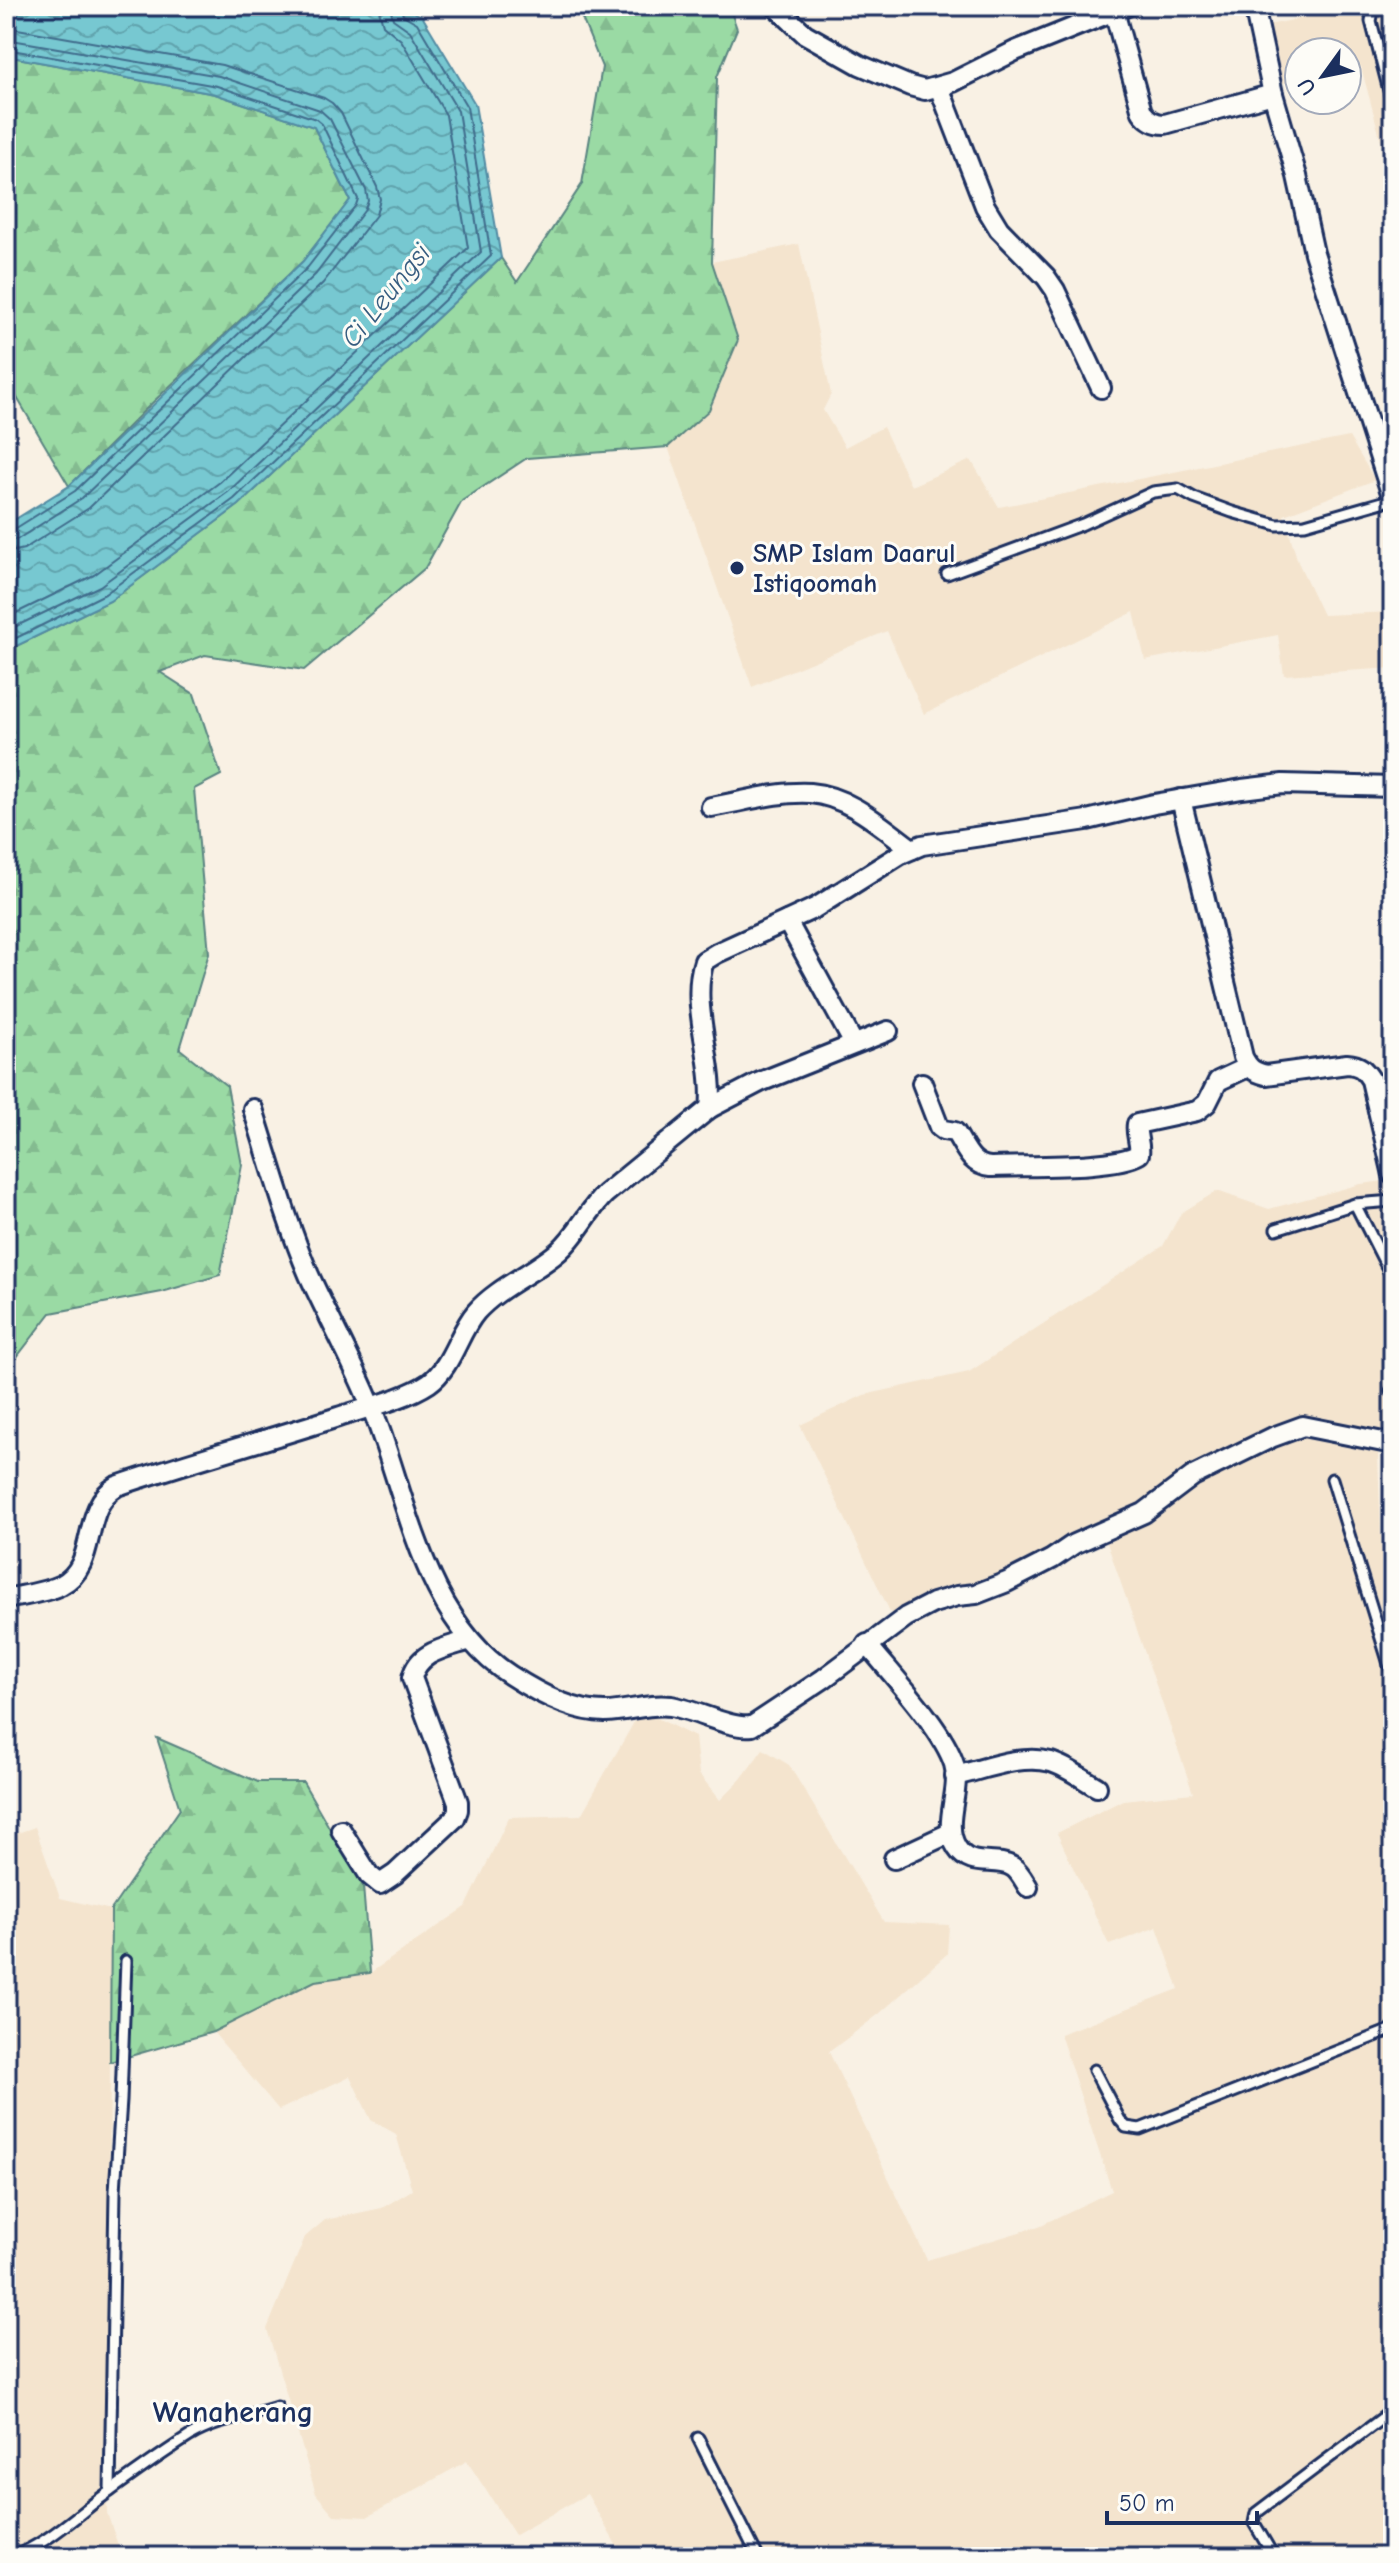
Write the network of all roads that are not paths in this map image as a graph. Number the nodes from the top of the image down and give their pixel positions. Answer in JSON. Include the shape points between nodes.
{"nodes":[{"id":1,"x":775,"y":6,"type":"edge"},
{"id":2,"x":1254,"y":6,"type":"edge"},
{"id":3,"x":1374,"y":6,"type":"edge"},
{"id":4,"x":1120,"y":8,"type":"edge"},
{"id":5,"x":939,"y":87,"type":"junction"},
{"id":6,"x":1273,"y":94,"type":"junction"},
{"id":7,"x":1393,"y":106,"type":"edge"},
{"id":8,"x":1101,"y":388,"type":"dead end"},
{"id":9,"x":1393,"y":437,"type":"edge"},
{"id":10,"x":1374,"y":441,"type":"junction"},
{"id":11,"x":1393,"y":499,"type":"edge"},
{"id":12,"x":947,"y":574,"type":"dead end"},
{"id":13,"x":1393,"y":787,"type":"edge"},
{"id":14,"x":1181,"y":799,"type":"junction"},
{"id":15,"x":711,"y":807,"type":"dead end"},
{"id":16,"x":912,"y":849,"type":"junction"},
{"id":17,"x":787,"y":921,"type":"junction"},
{"id":18,"x":888,"y":1031,"type":"dead end"},
{"id":19,"x":854,"y":1044,"type":"junction"},
{"id":20,"x":1248,"y":1067,"type":"junction"},
{"id":21,"x":922,"y":1083,"type":"dead end"},
{"id":22,"x":710,"y":1108,"type":"junction"},
{"id":23,"x":253,"y":1109,"type":"dead end"},
{"id":24,"x":1393,"y":1175,"type":"edge"},
{"id":25,"x":1393,"y":1201,"type":"edge"},
{"id":26,"x":1355,"y":1204,"type":"junction"},
{"id":27,"x":1276,"y":1229,"type":"dead end"},
{"id":28,"x":1393,"y":1279,"type":"edge"},
{"id":29,"x":371,"y":1406,"type":"junction"},
{"id":30,"x":1393,"y":1444,"type":"edge"},
{"id":31,"x":1332,"y":1479,"type":"dead end"},
{"id":32,"x":6,"y":1599,"type":"edge"},
{"id":33,"x":470,"y":1640,"type":"junction"},
{"id":34,"x":867,"y":1644,"type":"junction"},
{"id":35,"x":1393,"y":1677,"type":"edge"},
{"id":36,"x":955,"y":1776,"type":"junction"},
{"id":37,"x":1097,"y":1787,"type":"dead end"},
{"id":38,"x":341,"y":1830,"type":"dead end"},
{"id":39,"x":950,"y":1833,"type":"junction"},
{"id":40,"x":894,"y":1859,"type":"dead end"},
{"id":41,"x":1028,"y":1887,"type":"dead end"},
{"id":42,"x":126,"y":1961,"type":"dead end"},
{"id":43,"x":1393,"y":2029,"type":"edge"},
{"id":44,"x":1094,"y":2070,"type":"dead end"},
{"id":45,"x":277,"y":2407,"type":"dead end"},
{"id":46,"x":1393,"y":2410,"type":"edge"},
{"id":47,"x":698,"y":2438,"type":"dead end"},
{"id":48,"x":110,"y":2491,"type":"junction"},
{"id":49,"x":12,"y":2557,"type":"edge"},
{"id":50,"x":758,"y":2557,"type":"edge"},
{"id":51,"x":1274,"y":2557,"type":"edge"}],
"edges":[{"from":1,"to":5,"type":"street","via":[[805,34],[860,65],[910,86]]},
{"from":2,"to":6,"type":"street"},
{"from":3,"to":7,"type":"lane","via":[[1371,21]]},
{"from":4,"to":5,"type":"street"},
{"from":4,"to":6,"type":"street","via":[[1147,119],[1165,124]]},
{"from":5,"to":8,"type":"street","via":[[985,206],[1055,290]]},
{"from":6,"to":10,"type":"street","via":[[1314,253]]},
{"from":9,"to":10,"type":"lane"},
{"from":10,"to":11,"type":"street"},
{"from":11,"to":12,"type":"lane","via":[[1305,524],[1277,525],[1166,489]]},
{"from":13,"to":14,"type":"street","via":[[1283,784]]},
{"from":14,"to":16,"type":"street"},
{"from":14,"to":20,"type":"street"},
{"from":15,"to":16,"type":"street","via":[[809,793],[833,798]]},
{"from":16,"to":17,"type":"street"},
{"from":17,"to":19,"type":"street"},
{"from":17,"to":22,"type":"street","via":[[704,961],[700,990]]},
{"from":18,"to":19,"type":"street"},
{"from":19,"to":22,"type":"street"},
{"from":20,"to":21,"type":"street","via":[[1218,1081],[1197,1111],[1137,1124],[1139,1154],[1131,1159],[1080,1165],[977,1164],[955,1132],[939,1127]]},
{"from":20,"to":24,"type":"street","via":[[1266,1075],[1347,1064],[1364,1069]]},
{"from":22,"to":29,"type":"street","via":[[605,1194],[556,1254],[484,1304],[433,1380]]},
{"from":23,"to":29,"type":"street","via":[[294,1236]]},
{"from":25,"to":26,"type":"lane"},
{"from":26,"to":27,"type":"lane"},
{"from":26,"to":28,"type":"lane"},
{"from":29,"to":32,"type":"street","via":[[117,1486],[98,1504],[85,1556],[73,1576],[49,1590]]},
{"from":29,"to":33,"type":"street","via":[[428,1568]]},
{"from":30,"to":34,"type":"street","via":[[1303,1426],[1273,1437],[1193,1476],[1144,1513],[1007,1582],[933,1603]]},
{"from":31,"to":35,"type":"lane"},
{"from":33,"to":34,"type":"street","via":[[509,1675],[583,1709],[670,1706],[746,1727],[759,1723]]},
{"from":33,"to":38,"type":"street","via":[[424,1656],[412,1678],[458,1802],[455,1818],[380,1884]]},
{"from":34,"to":36,"type":"street","via":[[936,1731]]},
{"from":36,"to":37,"type":"street","via":[[1032,1760],[1063,1767]]},
{"from":36,"to":39,"type":"street"},
{"from":39,"to":40,"type":"street"},
{"from":39,"to":41,"type":"street","via":[[965,1857],[1010,1865]]},
{"from":42,"to":48,"type":"lane","via":[[115,2191]]},
{"from":43,"to":44,"type":"lane","via":[[1140,2129],[1132,2130],[1120,2120]]},
{"from":45,"to":48,"type":"lane","via":[[191,2436]]},
{"from":46,"to":51,"type":"lane","via":[[1256,2513],[1254,2523]]},
{"from":47,"to":50,"type":"lane"},
{"from":48,"to":49,"type":"lane"}]}
